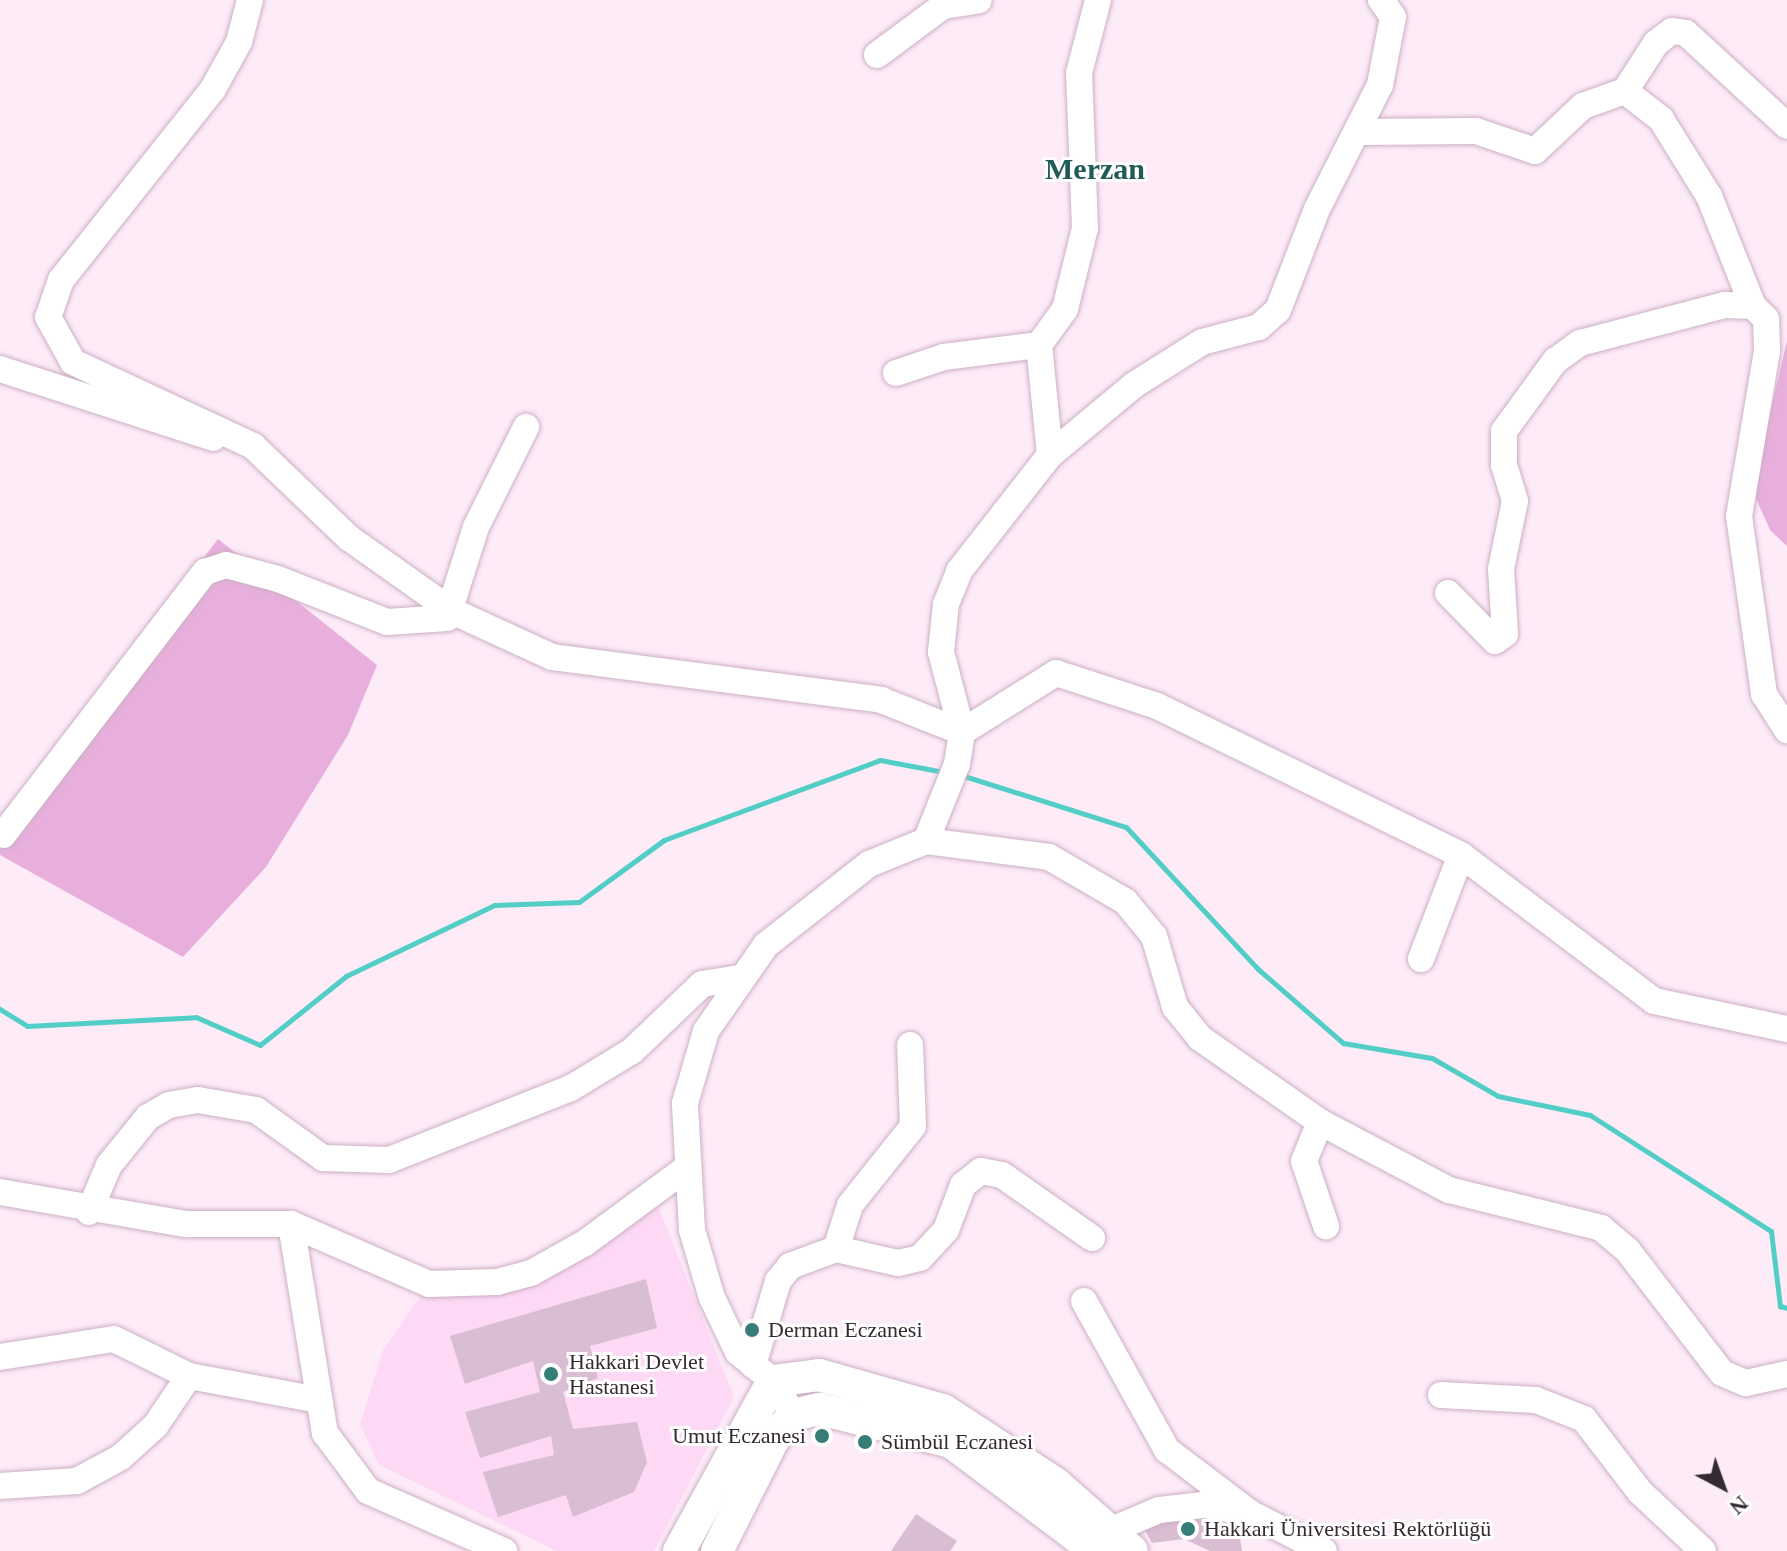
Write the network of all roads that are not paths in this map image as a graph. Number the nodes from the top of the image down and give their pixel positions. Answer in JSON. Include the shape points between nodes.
{"nodes":[{"id":1,"x":250,"y":0,"type":"edge"},
{"id":2,"x":979,"y":0,"type":"edge"},
{"id":3,"x":1096,"y":0,"type":"edge"},
{"id":4,"x":1381,"y":0,"type":"edge"},
{"id":5,"x":877,"y":55,"type":"dead end"},
{"id":6,"x":1625,"y":91,"type":"junction"},
{"id":7,"x":1787,"y":126,"type":"edge"},
{"id":8,"x":1358,"y":132,"type":"junction"},
{"id":9,"x":1753,"y":306,"type":"junction"},
{"id":10,"x":1039,"y":345,"type":"junction"},
{"id":11,"x":0,"y":369,"type":"edge"},
{"id":12,"x":896,"y":373,"type":"dead end"},
{"id":13,"x":526,"y":427,"type":"dead end"},
{"id":14,"x":259,"y":451,"type":"junction"},
{"id":15,"x":1050,"y":455,"type":"junction"},
{"id":16,"x":1448,"y":593,"type":"dead end"},
{"id":17,"x":452,"y":611,"type":"junction"},
{"id":18,"x":1787,"y":730,"type":"edge"},
{"id":19,"x":962,"y":732,"type":"junction"},
{"id":20,"x":3,"y":835,"type":"dead end"},
{"id":21,"x":926,"y":841,"type":"junction"},
{"id":22,"x":1461,"y":855,"type":"junction"},
{"id":23,"x":1421,"y":959,"type":"dead end"},
{"id":24,"x":741,"y":978,"type":"junction"},
{"id":25,"x":1787,"y":1029,"type":"edge"},
{"id":26,"x":910,"y":1045,"type":"dead end"},
{"id":27,"x":1320,"y":1122,"type":"junction"},
{"id":28,"x":688,"y":1167,"type":"junction"},
{"id":29,"x":0,"y":1192,"type":"edge"},
{"id":30,"x":89,"y":1212,"type":"junction"},
{"id":31,"x":291,"y":1224,"type":"junction"},
{"id":32,"x":1326,"y":1226,"type":"dead end"},
{"id":33,"x":1092,"y":1238,"type":"dead end"},
{"id":34,"x":836,"y":1249,"type":"junction"},
{"id":35,"x":1084,"y":1301,"type":"dead end"},
{"id":36,"x":0,"y":1357,"type":"edge"},
{"id":37,"x":763,"y":1373,"type":"junction"},
{"id":38,"x":1787,"y":1374,"type":"edge"},
{"id":39,"x":189,"y":1376,"type":"junction"},
{"id":40,"x":1441,"y":1395,"type":"dead end"},
{"id":41,"x":319,"y":1400,"type":"junction"},
{"id":42,"x":793,"y":1415,"type":"junction"},
{"id":43,"x":0,"y":1486,"type":"edge"},
{"id":44,"x":1250,"y":1513,"type":"junction"},
{"id":45,"x":1098,"y":1544,"type":"edge"},
{"id":46,"x":504,"y":1551,"type":"edge"},
{"id":47,"x":679,"y":1551,"type":"edge"},
{"id":48,"x":717,"y":1551,"type":"edge"},
{"id":49,"x":1324,"y":1551,"type":"edge"},
{"id":50,"x":1703,"y":1551,"type":"edge"}],
"edges":[{"from":1,"to":14,"type":"street","via":[[239,42],[213,89],[124,209],[72,261],[48,317],[73,362]]},
{"from":2,"to":5,"type":"street","via":[[943,6]]},
{"from":3,"to":10,"type":"street","via":[[1079,73],[1085,228],[1065,309]]},
{"from":4,"to":8,"type":"street","via":[[1393,17],[1380,85]]},
{"from":6,"to":7,"type":"street","via":[[1656,43],[1672,31],[1686,33]]},
{"from":6,"to":8,"type":"street","via":[[1583,106],[1535,151],[1476,131]]},
{"from":6,"to":9,"type":"street","via":[[1661,119],[1709,196]]},
{"from":8,"to":15,"type":"street","via":[[1278,310],[1259,327],[1202,342],[1134,385]]},
{"from":9,"to":16,"type":"street","via":[[1725,305],[1580,343],[1555,361],[1504,431],[1504,465],[1515,501],[1501,569],[1505,634],[1495,641]]},
{"from":9,"to":18,"type":"street","via":[[1766,319],[1767,351],[1739,516],[1764,694]]},
{"from":10,"to":12,"type":"street","via":[[944,357]]},
{"from":10,"to":15,"type":"street"},
{"from":11,"to":14,"type":"street"},
{"from":13,"to":17,"type":"street","via":[[476,527]]},
{"from":14,"to":17,"type":"street","via":[[349,538]]},
{"from":15,"to":19,"type":"street","via":[[959,571],[946,604],[941,652]]},
{"from":17,"to":19,"type":"street","via":[[552,657],[881,700]]},
{"from":17,"to":20,"type":"street","via":[[439,621],[387,622],[278,579],[226,565],[205,572],[62,768]]},
{"from":19,"to":21,"type":"street","via":[[957,764]]},
{"from":19,"to":22,"type":"street","via":[[1056,673],[1157,706]]},
{"from":21,"to":24,"type":"street","via":[[869,864],[797,914]]},
{"from":21,"to":27,"type":"street","via":[[1049,857],[1125,901],[1154,936],[1175,1007],[1191,1029]]},
{"from":22,"to":23,"type":"street"},
{"from":22,"to":25,"type":"street","via":[[1654,1001]]},
{"from":24,"to":28,"type":"street","via":[[706,1031],[685,1103]]},
{"from":24,"to":30,"type":"street","via":[[702,984],[632,1051],[571,1088],[389,1160],[323,1158],[256,1110],[198,1100],[169,1105],[148,1117],[109,1165]]},
{"from":26,"to":34,"type":"street","via":[[913,1126],[850,1205]]},
{"from":27,"to":32,"type":"street","via":[[1304,1161]]},
{"from":27,"to":38,"type":"street","via":[[1449,1190],[1601,1228],[1628,1251],[1722,1373],[1746,1383]]},
{"from":28,"to":31,"type":"street","via":[[585,1243],[531,1273],[497,1282],[429,1284]]},
{"from":28,"to":37,"type":"street","via":[[692,1230],[712,1298],[738,1352]]},
{"from":29,"to":30,"type":"street"},
{"from":30,"to":31,"type":"street","via":[[186,1224]]},
{"from":31,"to":41,"type":"street"},
{"from":33,"to":34,"type":"street","via":[[985,1170],[963,1185],[946,1230],[920,1258],[898,1263]]},
{"from":34,"to":37,"type":"street","via":[[801,1258],[783,1273]]},
{"from":35,"to":44,"type":"street","via":[[1167,1450]]},
{"from":36,"to":39,"type":"street","via":[[114,1339]]},
{"from":37,"to":42,"type":"street"},
{"from":37,"to":45,"type":"main road","via":[[851,1380],[943,1410],[998,1442]]},
{"from":37,"to":47,"type":"main road"},
{"from":39,"to":41,"type":"street"},
{"from":39,"to":43,"type":"street","via":[[156,1425],[121,1457],[77,1481]]},
{"from":40,"to":50,"type":"street","via":[[1536,1400],[1584,1419],[1640,1492]]},
{"from":41,"to":46,"type":"street","via":[[325,1433],[368,1491]]},
{"from":42,"to":45,"type":"main road","via":[[820,1409],[951,1442]]},
{"from":42,"to":48,"type":"main road"},
{"from":44,"to":45,"type":"street","via":[[1203,1505],[1159,1510]]},
{"from":44,"to":49,"type":"street"}]}
